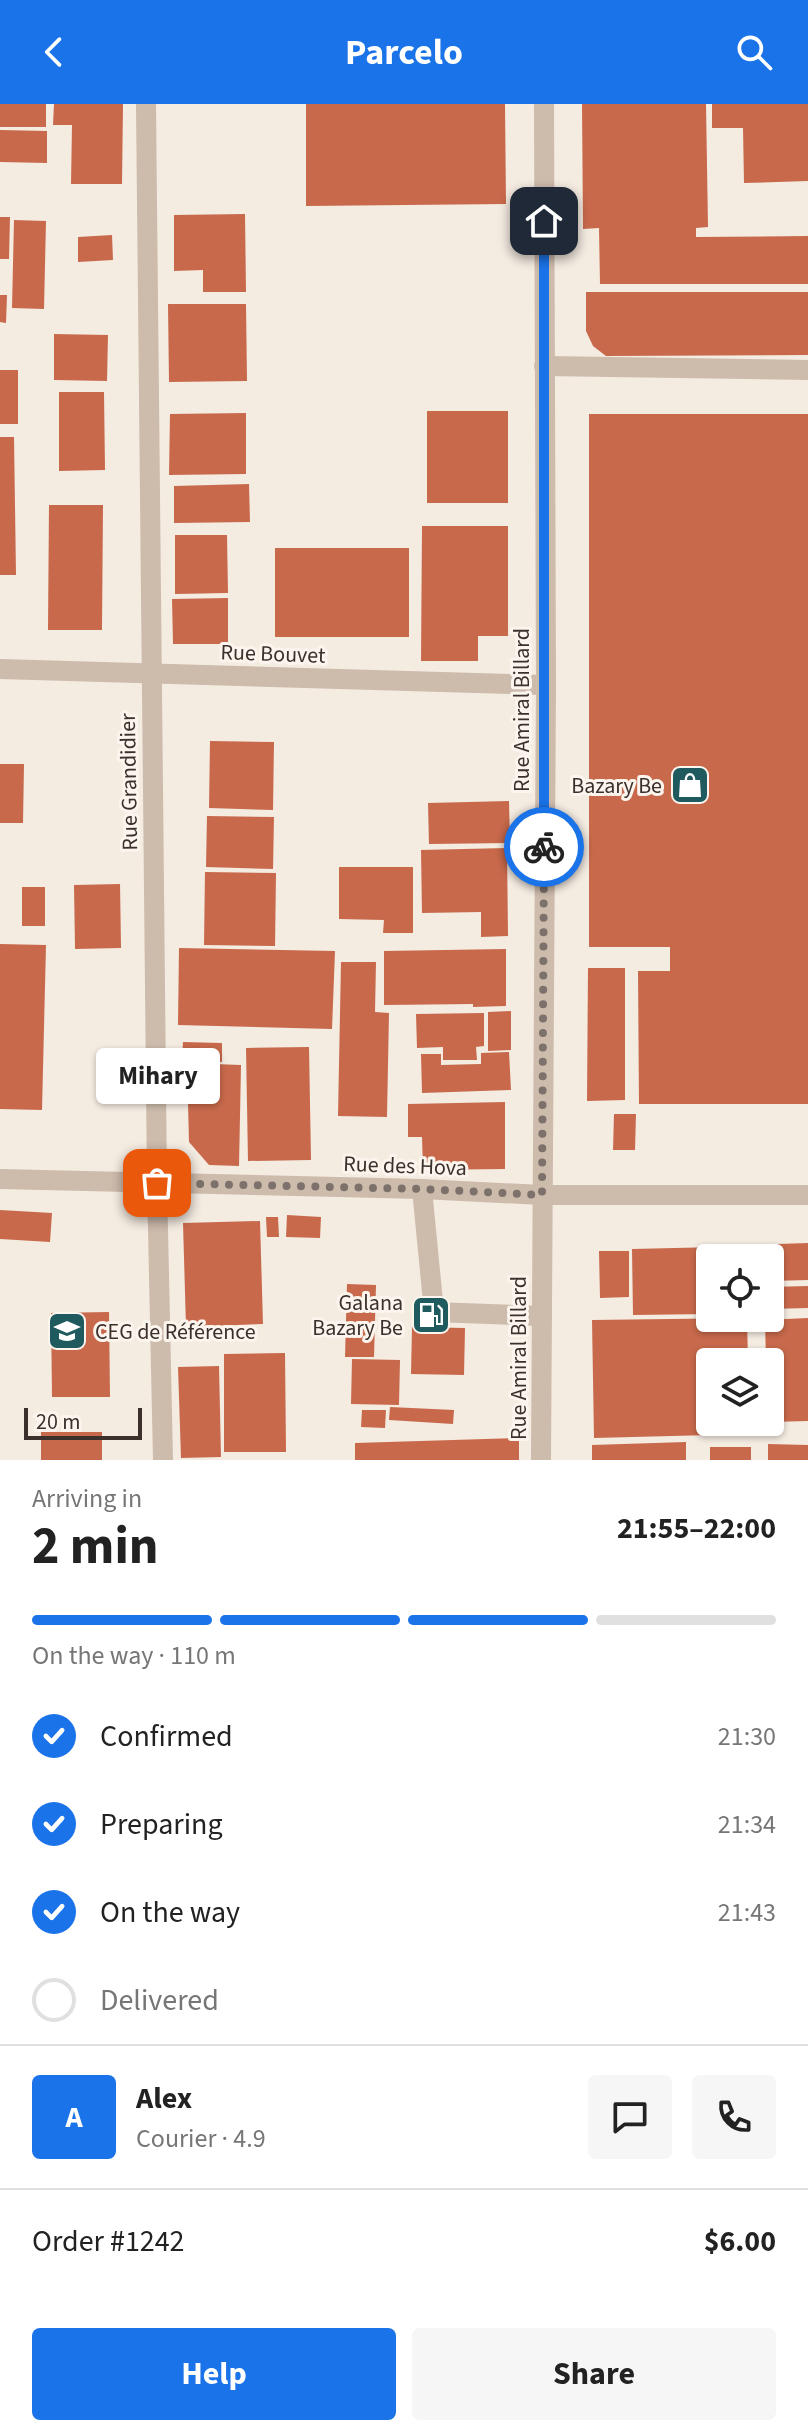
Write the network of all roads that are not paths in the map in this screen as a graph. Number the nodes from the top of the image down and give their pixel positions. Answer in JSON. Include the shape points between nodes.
{"nodes":[{"id":1,"x":146,"y":104,"type":"edge"},
{"id":2,"x":544,"y":104,"type":"edge"},
{"id":3,"x":544,"y":366,"type":"junction"},
{"id":4,"x":808,"y":370,"type":"edge"},
{"id":5,"x":0,"y":669,"type":"edge"},
{"id":6,"x":151,"y":673,"type":"junction"},
{"id":7,"x":546,"y":685,"type":"junction"},
{"id":8,"x":0,"y":1179,"type":"edge"},
{"id":9,"x":157,"y":1183,"type":"junction"},
{"id":10,"x":422,"y":1189,"type":"junction"},
{"id":11,"x":542,"y":1195,"type":"junction"},
{"id":12,"x":808,"y":1195,"type":"edge"},
{"id":13,"x":542,"y":1316,"type":"junction"},
{"id":14,"x":163,"y":1460,"type":"edge"},
{"id":15,"x":541,"y":1460,"type":"edge"}],
"edges":[{"from":1,"to":6,"type":"street","name":"Rue Grandidier"},
{"from":2,"to":3,"type":"street","name":"Rue Amiral Billard"},
{"from":3,"to":4,"type":"street"},
{"from":3,"to":7,"type":"street","name":"Rue Amiral Billard"},
{"from":5,"to":6,"type":"street","name":"Rue Bouvet"},
{"from":6,"to":7,"type":"street","name":"Rue Bouvet"},
{"from":6,"to":9,"type":"street","name":"Rue Grandidier"},
{"from":7,"to":11,"type":"street","name":"Rue Amiral Billard"},
{"from":8,"to":9,"type":"street","name":"Rue des Hova"},
{"from":9,"to":10,"type":"street","name":"Rue des Hova"},
{"from":9,"to":14,"type":"street","name":"Rue Grandidier"},
{"from":10,"to":11,"type":"street","name":"Rue des Hova"},
{"from":10,"to":13,"type":"street","via":[[434,1312]]},
{"from":11,"to":12,"type":"street","name":"Rue des Hova"},
{"from":11,"to":13,"type":"street","name":"Rue Amiral Billard"},
{"from":13,"to":15,"type":"street","name":"Rue Amiral Billard"}]}
